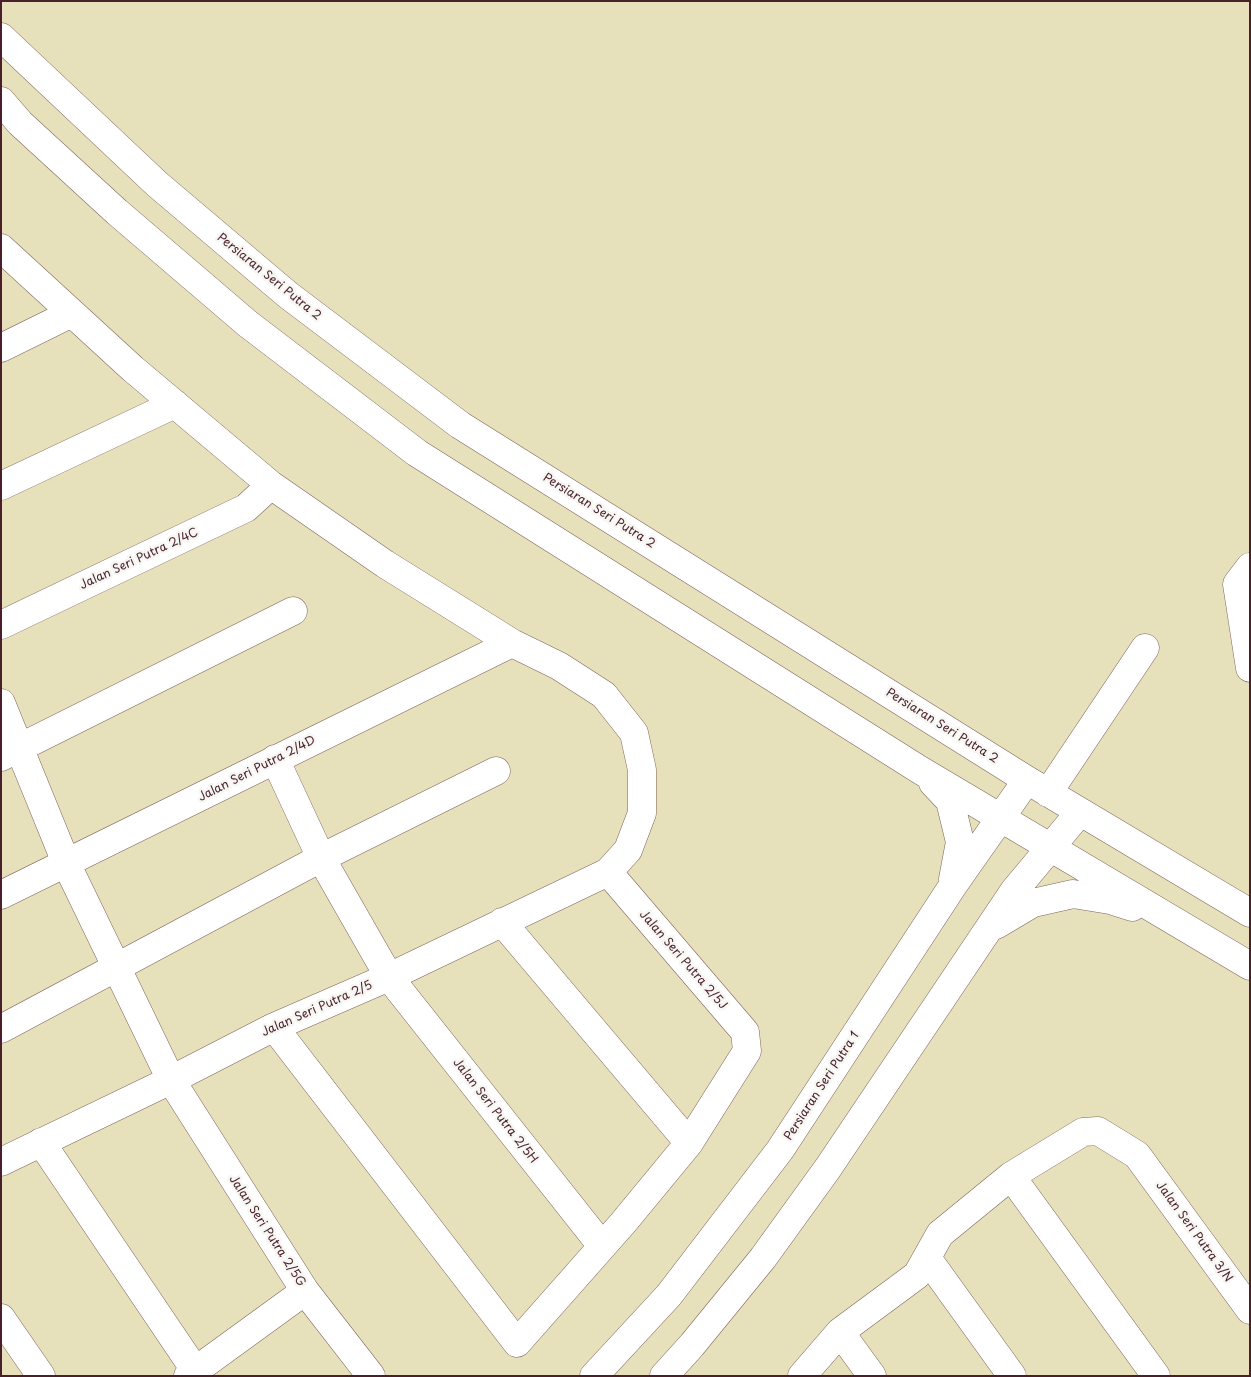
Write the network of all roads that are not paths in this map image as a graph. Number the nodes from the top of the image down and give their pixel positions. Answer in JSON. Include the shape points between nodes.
{"nodes":[{"id":1,"x":1,"y":37,"type":"edge"},
{"id":2,"x":1,"y":101,"type":"edge"},
{"id":3,"x":11,"y":116,"type":"edge"},
{"id":4,"x":1,"y":248,"type":"edge"},
{"id":5,"x":72,"y":313,"type":"junction"},
{"id":6,"x":1,"y":348,"type":"edge"},
{"id":7,"x":175,"y":404,"type":"junction"},
{"id":8,"x":270,"y":485,"type":"junction"},
{"id":9,"x":1,"y":486,"type":"edge"},
{"id":10,"x":1250,"y":567,"type":"edge"},
{"id":11,"x":293,"y":611,"type":"dead end"},
{"id":12,"x":1,"y":625,"type":"edge"},
{"id":13,"x":512,"y":643,"type":"junction"},
{"id":14,"x":1145,"y":648,"type":"dead end"},
{"id":15,"x":1250,"y":668,"type":"edge"},
{"id":16,"x":1,"y":703,"type":"edge"},
{"id":17,"x":11,"y":752,"type":"edge"},
{"id":18,"x":275,"y":759,"type":"junction"},
{"id":19,"x":920,"y":770,"type":"junction"},
{"id":20,"x":496,"y":771,"type":"dead end"},
{"id":21,"x":1038,"y":786,"type":"junction"},
{"id":22,"x":1080,"y":812,"type":"junction"},
{"id":23,"x":999,"y":818,"type":"junction"},
{"id":24,"x":1050,"y":848,"type":"junction"},
{"id":25,"x":321,"y":858,"type":"junction"},
{"id":26,"x":68,"y":864,"type":"junction"},
{"id":27,"x":608,"y":872,"type":"junction"},
{"id":28,"x":952,"y":887,"type":"junction"},
{"id":29,"x":1,"y":895,"type":"edge"},
{"id":30,"x":1250,"y":913,"type":"edge"},
{"id":31,"x":1170,"y":918,"type":"junction"},
{"id":32,"x":502,"y":922,"type":"junction"},
{"id":33,"x":988,"y":929,"type":"junction"},
{"id":34,"x":1250,"y":966,"type":"edge"},
{"id":35,"x":118,"y":967,"type":"junction"},
{"id":36,"x":388,"y":977,"type":"junction"},
{"id":37,"x":274,"y":1027,"type":"junction"},
{"id":38,"x":1,"y":1029,"type":"edge"},
{"id":39,"x":170,"y":1080,"type":"junction"},
{"id":40,"x":41,"y":1142,"type":"junction"},
{"id":41,"x":689,"y":1143,"type":"junction"},
{"id":42,"x":1,"y":1162,"type":"edge"},
{"id":43,"x":1011,"y":1176,"type":"junction"},
{"id":44,"x":602,"y":1246,"type":"junction"},
{"id":45,"x":927,"y":1258,"type":"junction"},
{"id":46,"x":305,"y":1291,"type":"junction"},
{"id":47,"x":1250,"y":1310,"type":"edge"},
{"id":48,"x":1,"y":1318,"type":"edge"},
{"id":49,"x":840,"y":1332,"type":"junction"},
{"id":50,"x":194,"y":1374,"type":"edge"},
{"id":51,"x":41,"y":1376,"type":"edge"},
{"id":52,"x":371,"y":1376,"type":"edge"},
{"id":53,"x":594,"y":1376,"type":"edge"},
{"id":54,"x":664,"y":1376,"type":"edge"},
{"id":55,"x":802,"y":1376,"type":"edge"},
{"id":56,"x":872,"y":1376,"type":"edge"},
{"id":57,"x":1012,"y":1376,"type":"edge"},
{"id":58,"x":1156,"y":1376,"type":"edge"}],
"edges":[{"from":1,"to":21,"type":"street","name":"Persiaran Seri Putra 2","via":[[157,184],[288,295],[460,425]]},
{"from":2,"to":3,"type":"street"},
{"from":3,"to":19,"type":"street","via":[[248,324],[417,454]]},
{"from":4,"to":5,"type":"street"},
{"from":5,"to":6,"type":"street"},
{"from":5,"to":7,"type":"street"},
{"from":7,"to":8,"type":"street"},
{"from":7,"to":9,"type":"street"},
{"from":8,"to":12,"type":"street","name":"Jalan Seri Putra 2/4C","via":[[246,508]]},
{"from":8,"to":13,"type":"street","via":[[385,564]]},
{"from":10,"to":15,"type":"street","via":[[1237,584]]},
{"from":11,"to":17,"type":"street"},
{"from":13,"to":18,"type":"street","name":"Jalan Seri Putra 2/4D"},
{"from":13,"to":27,"type":"street","name":"Jalan Seri Putra 2/5","via":[[559,666],[604,695],[634,733],[642,770],[642,813],[628,850]]},
{"from":14,"to":21,"type":"street","name":"Persiaran Seri Putra 1"},
{"from":16,"to":17,"type":"street","name":"Jalan Seri Putra 2/5G"},
{"from":17,"to":26,"type":"street","name":"Jalan Seri Putra 2/5G"},
{"from":18,"to":25,"type":"street","name":"Jalan Seri Putra 2/5H"},
{"from":18,"to":26,"type":"street","name":"Jalan Seri Putra 2/4D"},
{"from":19,"to":23,"type":"street"},
{"from":19,"to":28,"type":"street","via":[[950,801],[960,842]]},
{"from":20,"to":25,"type":"street"},
{"from":21,"to":22,"type":"street","name":"Persiaran Seri Putra 2"},
{"from":21,"to":23,"type":"street","name":"Persiaran Seri Putra 1"},
{"from":22,"to":24,"type":"street"},
{"from":22,"to":30,"type":"street","name":"Persiaran Seri Putra 2"},
{"from":23,"to":24,"type":"street"},
{"from":23,"to":28,"type":"street","name":"Persiaran Seri Putra 1"},
{"from":24,"to":31,"type":"street"},
{"from":24,"to":33,"type":"street"},
{"from":25,"to":35,"type":"street"},
{"from":25,"to":36,"type":"street","name":"Jalan Seri Putra 2/5H"},
{"from":26,"to":29,"type":"street","name":"Jalan Seri Putra 2/4D"},
{"from":26,"to":35,"type":"street","name":"Jalan Seri Putra 2/5G"},
{"from":27,"to":32,"type":"street","name":"Jalan Seri Putra 2/5"},
{"from":27,"to":41,"type":"street","name":"Jalan Seri Putra 2/5J","via":[[745,1032],[747,1051]]},
{"from":28,"to":53,"type":"street","name":"Persiaran Seri Putra 1","via":[[780,1150],[669,1295]]},
{"from":31,"to":33,"type":"street","via":[[1110,900],[1073,894],[1033,903]]},
{"from":31,"to":34,"type":"street"},
{"from":32,"to":36,"type":"street","name":"Jalan Seri Putra 2/5"},
{"from":32,"to":41,"type":"street"},
{"from":33,"to":54,"type":"street","via":[[828,1168],[763,1258]]},
{"from":35,"to":38,"type":"street"},
{"from":35,"to":39,"type":"street","name":"Jalan Seri Putra 2/5G"},
{"from":36,"to":37,"type":"street","name":"Jalan Seri Putra 2/5"},
{"from":36,"to":44,"type":"street","name":"Jalan Seri Putra 2/5H"},
{"from":37,"to":39,"type":"street","name":"Jalan Seri Putra 2/5"},
{"from":37,"to":44,"type":"street","via":[[517,1342]]},
{"from":39,"to":40,"type":"street","name":"Jalan Seri Putra 2/5"},
{"from":39,"to":46,"type":"street","name":"Jalan Seri Putra 2/5G"},
{"from":40,"to":42,"type":"street","name":"Jalan Seri Putra 2/5"},
{"from":40,"to":50,"type":"street"},
{"from":41,"to":44,"type":"street"},
{"from":43,"to":45,"type":"street","via":[[940,1234]]},
{"from":43,"to":47,"type":"street","name":"Jalan Seri Putra 3/N","via":[[1082,1132],[1098,1130],[1137,1155]]},
{"from":43,"to":58,"type":"street"},
{"from":45,"to":49,"type":"street","via":[[917,1275]]},
{"from":45,"to":57,"type":"street"},
{"from":46,"to":50,"type":"street"},
{"from":46,"to":52,"type":"street","name":"Jalan Seri Putra 2/5G"},
{"from":48,"to":51,"type":"street"},
{"from":49,"to":55,"type":"street"},
{"from":49,"to":56,"type":"street"}]}
